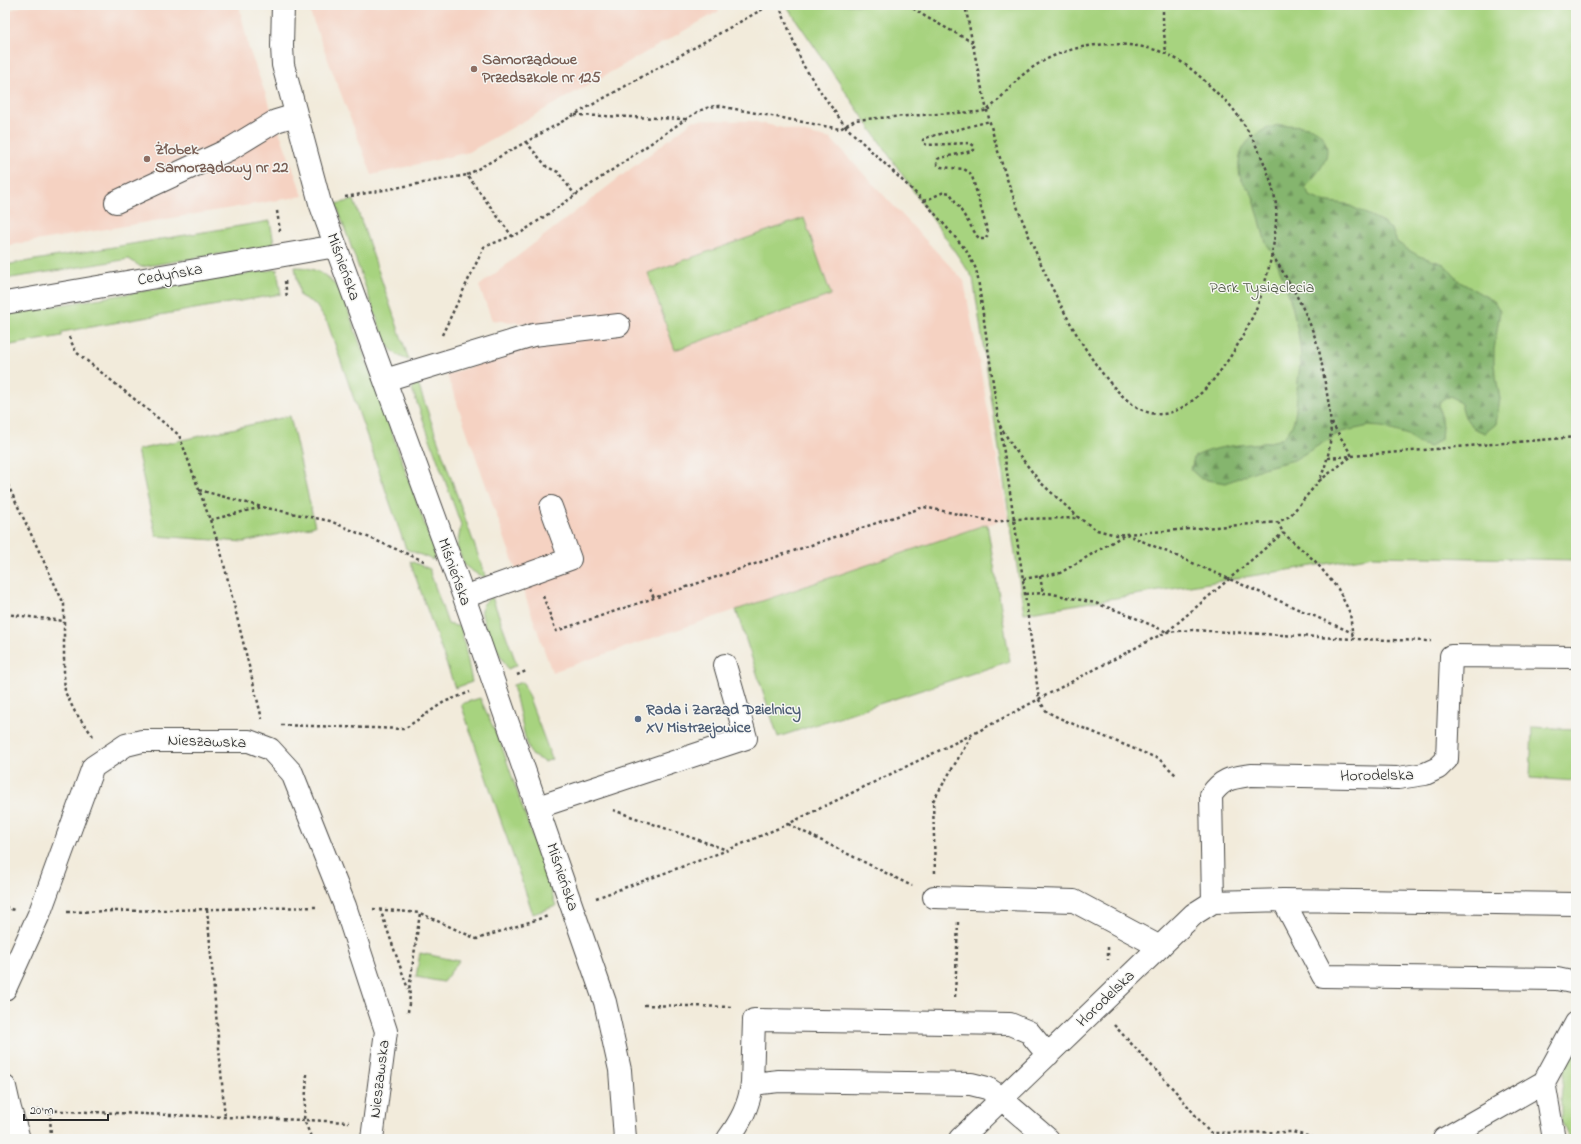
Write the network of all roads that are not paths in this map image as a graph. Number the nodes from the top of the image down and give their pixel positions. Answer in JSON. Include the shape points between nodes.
{"nodes":[{"id":1,"x":283,"y":5,"type":"edge"},
{"id":2,"x":296,"y":115,"type":"junction"},
{"id":3,"x":116,"y":202,"type":"dead end"},
{"id":4,"x":336,"y":246,"type":"junction"},
{"id":5,"x":5,"y":303,"type":"edge"},
{"id":6,"x":619,"y":325,"type":"dead end"},
{"id":7,"x":385,"y":380,"type":"junction"},
{"id":8,"x":551,"y":507,"type":"dead end"},
{"id":9,"x":464,"y":597,"type":"junction"},
{"id":10,"x":1576,"y":657,"type":"edge"},
{"id":11,"x":725,"y":665,"type":"dead end"},
{"id":12,"x":538,"y":807,"type":"junction"},
{"id":13,"x":934,"y":897,"type":"road end"},
{"id":14,"x":1283,"y":900,"type":"junction"},
{"id":15,"x":1213,"y":902,"type":"junction"},
{"id":16,"x":1576,"y":904,"type":"edge"},
{"id":17,"x":1160,"y":947,"type":"junction"},
{"id":18,"x":1576,"y":983,"type":"edge"},
{"id":19,"x":5,"y":989,"type":"edge"},
{"id":20,"x":1576,"y":1023,"type":"edge"},
{"id":21,"x":1048,"y":1054,"type":"junction"},
{"id":22,"x":1544,"y":1082,"type":"junction"},
{"id":23,"x":752,"y":1084,"type":"junction"},
{"id":24,"x":5,"y":1087,"type":"edge"},
{"id":25,"x":1002,"y":1099,"type":"junction"},
{"id":26,"x":373,"y":1136,"type":"edge"},
{"id":27,"x":19,"y":1139,"type":"edge"},
{"id":28,"x":625,"y":1139,"type":"edge"},
{"id":29,"x":728,"y":1139,"type":"edge"},
{"id":30,"x":960,"y":1139,"type":"edge"},
{"id":31,"x":1048,"y":1139,"type":"edge"},
{"id":32,"x":1444,"y":1139,"type":"edge"},
{"id":33,"x":1554,"y":1139,"type":"edge"}],
"edges":[{"from":1,"to":2,"type":"street","name":"Miśnieńska","via":[[283,65]]},
{"from":2,"to":3,"type":"street","via":[[276,121],[230,149]]},
{"from":2,"to":4,"type":"street","name":"Miśnieńska","via":[[320,203]]},
{"from":4,"to":5,"type":"street","name":"Cedyńska"},
{"from":4,"to":7,"type":"street","name":"Miśnieńska"},
{"from":6,"to":7,"type":"street","via":[[533,335]]},
{"from":7,"to":9,"type":"street","name":"Miśnieńska"},
{"from":8,"to":9,"type":"street","via":[[570,558]]},
{"from":9,"to":12,"type":"street","name":"Miśnieńska"},
{"from":10,"to":15,"type":"street","name":"Horodelska","via":[[1451,656],[1447,759],[1438,768],[1425,774],[1398,778],[1251,775],[1234,777],[1219,784],[1211,795]]},
{"from":11,"to":12,"type":"street","via":[[746,738]]},
{"from":12,"to":28,"type":"street","name":"Miśnieńska","via":[[605,1002],[620,1070]]},
{"from":13,"to":17,"type":"street","via":[[1074,901]]},
{"from":14,"to":15,"type":"street"},
{"from":14,"to":16,"type":"street"},
{"from":14,"to":18,"type":"street","via":[[1323,976],[1557,979]]},
{"from":15,"to":17,"type":"street","name":"Horodelska","via":[[1194,914]]},
{"from":17,"to":21,"type":"street","name":"Horodelska"},
{"from":19,"to":26,"type":"street","name":"Nieszawska","via":[[40,912],[93,767],[126,745],[142,740],[249,741],[270,750],[292,773],[345,906],[386,1031]]},
{"from":20,"to":22,"type":"street"},
{"from":21,"to":23,"type":"street","via":[[1029,1032],[1010,1024],[754,1020]]},
{"from":21,"to":25,"type":"street","name":"Horodelska"},
{"from":22,"to":32,"type":"street"},
{"from":22,"to":33,"type":"street"},
{"from":23,"to":25,"type":"street","via":[[779,1080],[971,1084],[987,1088]]},
{"from":23,"to":29,"type":"street","via":[[747,1107]]},
{"from":24,"to":27,"type":"street"},
{"from":25,"to":30,"type":"street","name":"Horodelska"},
{"from":25,"to":31,"type":"street"}]}
